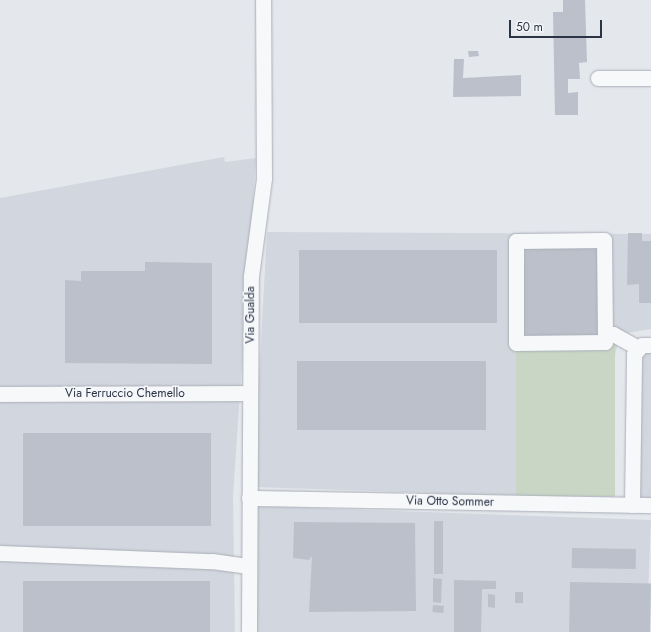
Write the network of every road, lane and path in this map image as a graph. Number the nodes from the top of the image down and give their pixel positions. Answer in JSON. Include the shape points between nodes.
{"nodes":[{"id":1,"x":262,"y":0,"type":"edge"},
{"id":2,"x":598,"y":78,"type":"dead end"},
{"id":3,"x":651,"y":78,"type":"edge"},
{"id":4,"x":606,"y":334,"type":"junction"},
{"id":5,"x":645,"y":346,"type":"edge"},
{"id":6,"x":250,"y":393,"type":"junction"},
{"id":7,"x":0,"y":394,"type":"edge"},
{"id":8,"x":250,"y":498,"type":"junction"},
{"id":9,"x":632,"y":505,"type":"junction"},
{"id":10,"x":651,"y":505,"type":"edge"},
{"id":11,"x":0,"y":553,"type":"edge"},
{"id":12,"x":250,"y":566,"type":"junction"},
{"id":13,"x":249,"y":632,"type":"edge"}],
"edges":[{"from":1,"to":6,"type":"street","name":"Via Gualda","via":[[264,178],[251,276]]},
{"from":2,"to":3,"type":"street"},
{"from":4,"to":4,"type":"street","via":[[604,240],[516,241],[516,343],[605,342]]},
{"from":4,"to":5,"type":"street","via":[[613,334]]},
{"from":5,"to":9,"type":"street","via":[[633,366]]},
{"from":6,"to":7,"type":"street","name":"Via Ferruccio Chemello"},
{"from":6,"to":8,"type":"street","name":"Via Gualda"},
{"from":8,"to":9,"type":"street","name":"Via Otto Sommer"},
{"from":8,"to":12,"type":"street","name":"Via Gualda"},
{"from":9,"to":10,"type":"street","name":"Via Otto Sommer"},
{"from":11,"to":12,"type":"street","via":[[212,560]]},
{"from":12,"to":13,"type":"street","name":"Via Gualda"}]}
